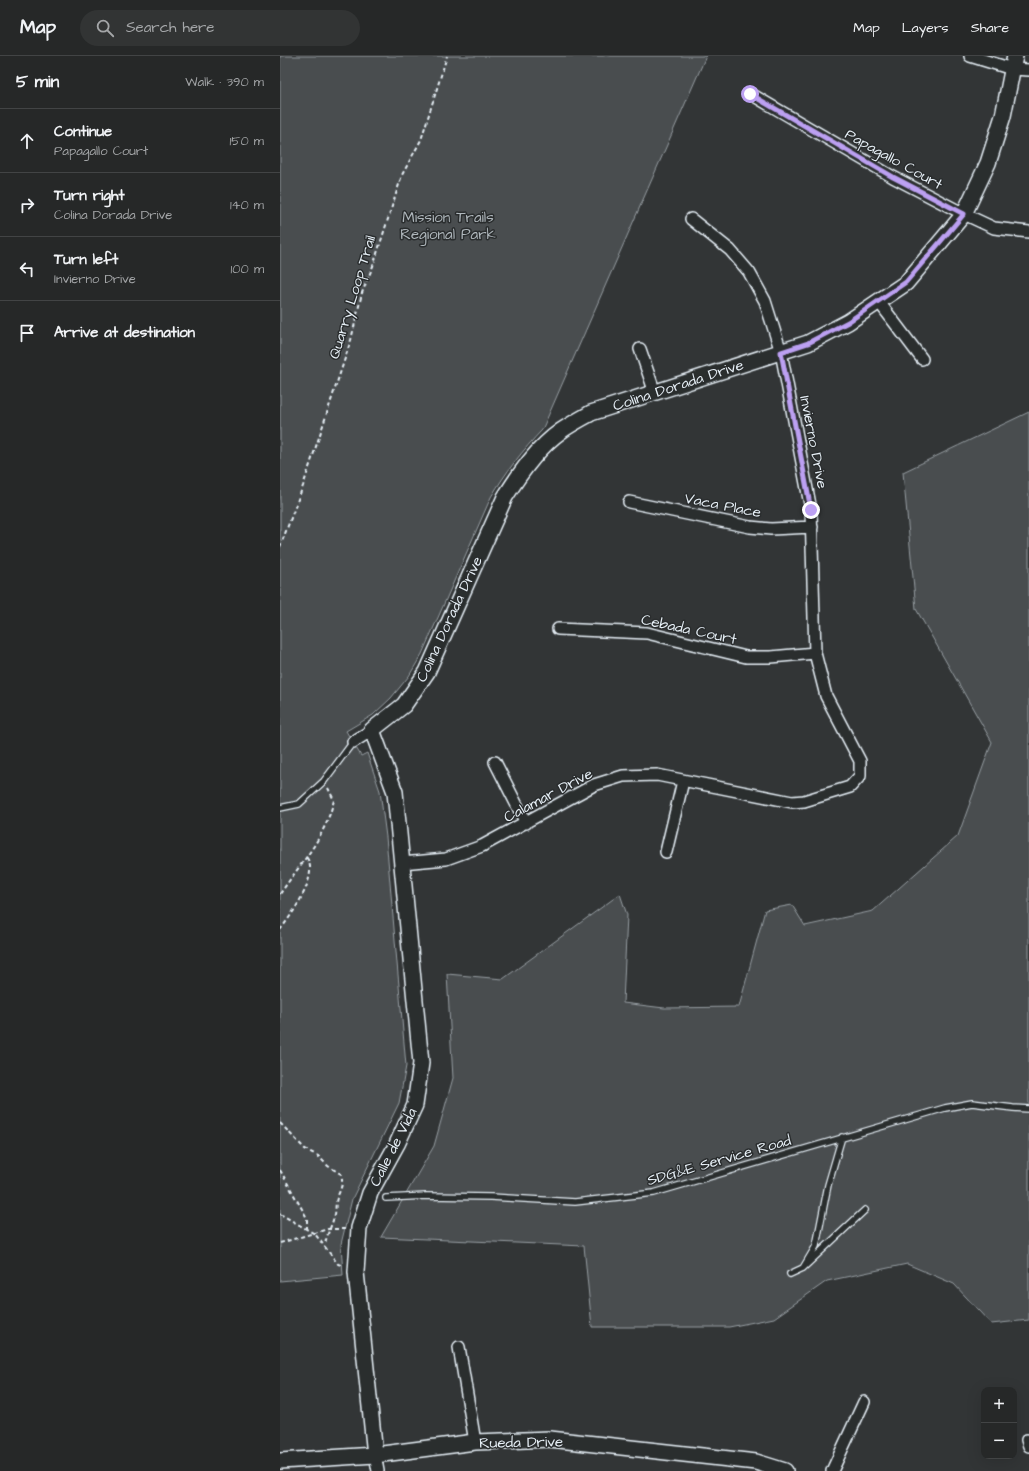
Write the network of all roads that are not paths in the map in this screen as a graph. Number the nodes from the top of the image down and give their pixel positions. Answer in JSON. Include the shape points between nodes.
{"nodes":[{"id":1,"x":970,"y":56,"type":"edge"},
{"id":2,"x":1013,"y":63,"type":"edge"},
{"id":3,"x":1029,"y":70,"type":"edge"},
{"id":4,"x":750,"y":94,"type":"dead end"},
{"id":5,"x":964,"y":214,"type":"junction"},
{"id":6,"x":691,"y":219,"type":"dead end"},
{"id":7,"x":1029,"y":232,"type":"edge"},
{"id":8,"x":879,"y":302,"type":"junction"},
{"id":9,"x":640,"y":349,"type":"dead end"},
{"id":10,"x":781,"y":352,"type":"junction"},
{"id":11,"x":922,"y":359,"type":"dead end"},
{"id":12,"x":655,"y":393,"type":"junction"},
{"id":13,"x":629,"y":502,"type":"dead end"},
{"id":14,"x":812,"y":527,"type":"junction"},
{"id":15,"x":558,"y":628,"type":"dead end"},
{"id":16,"x":815,"y":653,"type":"junction"},
{"id":17,"x":372,"y":730,"type":"junction"},
{"id":18,"x":353,"y":742,"type":"joint"},
{"id":19,"x":495,"y":762,"type":"dead end"},
{"id":20,"x":683,"y":781,"type":"junction"},
{"id":21,"x":850,"y":787,"type":"joint"},
{"id":22,"x":280,"y":808,"type":"edge"},
{"id":23,"x":526,"y":823,"type":"junction"},
{"id":24,"x":666,"y":852,"type":"dead end"},
{"id":25,"x":402,"y":863,"type":"junction"},
{"id":26,"x":1029,"y":1109,"type":"edge"},
{"id":27,"x":842,"y":1137,"type":"junction"},
{"id":28,"x":386,"y":1198,"type":"dead end"},
{"id":29,"x":865,"y":1210,"type":"dead end"},
{"id":30,"x":803,"y":1268,"type":"junction"},
{"id":31,"x":790,"y":1274,"type":"dead end"},
{"id":32,"x":459,"y":1347,"type":"dead end"},
{"id":33,"x":864,"y":1402,"type":"dead end"},
{"id":34,"x":475,"y":1442,"type":"junction"},
{"id":35,"x":375,"y":1455,"type":"junction"},
{"id":36,"x":280,"y":1461,"type":"edge"},
{"id":37,"x":378,"y":1471,"type":"edge"},
{"id":38,"x":785,"y":1471,"type":"edge"},
{"id":39,"x":832,"y":1471,"type":"edge"}],
"edges":[{"from":1,"to":2,"type":"street"},
{"from":2,"to":3,"type":"street"},
{"from":2,"to":5,"type":"street","name":"Colina Dorada Drive","via":[[1003,116],[988,163]]},
{"from":4,"to":5,"type":"street","name":"Papagallo Court","via":[[893,177]]},
{"from":5,"to":7,"type":"street","name":"Papagallo Court","via":[[994,228]]},
{"from":5,"to":8,"type":"street","name":"Colina Dorada Drive","via":[[906,282]]},
{"from":6,"to":10,"type":"street","name":"Invierno Drive","via":[[730,250],[749,272],[765,301]]},
{"from":8,"to":10,"type":"street","name":"Colina Dorada Drive","via":[[808,343]]},
{"from":8,"to":11,"type":"street"},
{"from":9,"to":12,"type":"street"},
{"from":10,"to":12,"type":"street","name":"Colina Dorada Drive"},
{"from":10,"to":14,"type":"street","name":"Invierno Drive"},
{"from":12,"to":17,"type":"street","name":"Colina Dorada Drive","via":[[591,413],[561,431],[541,449],[520,474],[505,497],[427,672],[404,705]]},
{"from":13,"to":14,"type":"street","name":"Vaca Place","via":[[750,527]]},
{"from":14,"to":16,"type":"street","name":"Invierno Drive"},
{"from":15,"to":16,"type":"street","name":"Cebada Court","via":[[647,633],[746,657]]},
{"from":16,"to":21,"type":"street","name":"Invierno Drive","via":[[826,696],[860,761],[860,776]]},
{"from":17,"to":18,"type":"street","name":"Colina Dorada Drive"},
{"from":17,"to":25,"type":"street","name":"Calle de Vida","via":[[395,792]]},
{"from":18,"to":22,"type":"lane","via":[[324,781],[299,804]]},
{"from":19,"to":23,"type":"street"},
{"from":20,"to":21,"type":"street","name":"Calamar Drive","via":[[792,802],[804,801]]},
{"from":20,"to":23,"type":"street","name":"Calamar Drive","via":[[657,775],[623,776],[594,786]]},
{"from":20,"to":24,"type":"street"},
{"from":23,"to":25,"type":"street","name":"Calamar Drive","via":[[482,846],[446,859]]},
{"from":25,"to":35,"type":"street","name":"Calle de Vida","via":[[421,1062],[415,1105],[370,1193],[359,1228],[356,1272]]},
{"from":26,"to":27,"type":"lane","name":"SDG&E Service Road","via":[[972,1103]]},
{"from":27,"to":28,"type":"lane","name":"SDG&E Service Road","via":[[654,1193],[575,1202],[435,1196]]},
{"from":27,"to":30,"type":"lane","via":[[828,1185],[816,1246]]},
{"from":29,"to":30,"type":"lane"},
{"from":30,"to":31,"type":"lane"},
{"from":32,"to":34,"type":"street"},
{"from":33,"to":39,"type":"street"},
{"from":34,"to":35,"type":"street","name":"Rueda Drive"},
{"from":34,"to":38,"type":"street","name":"Rueda Drive","via":[[550,1439],[756,1462]]},
{"from":35,"to":36,"type":"street","name":"Rueda Drive"},
{"from":35,"to":37,"type":"street","name":"Calle de Vida"}]}
